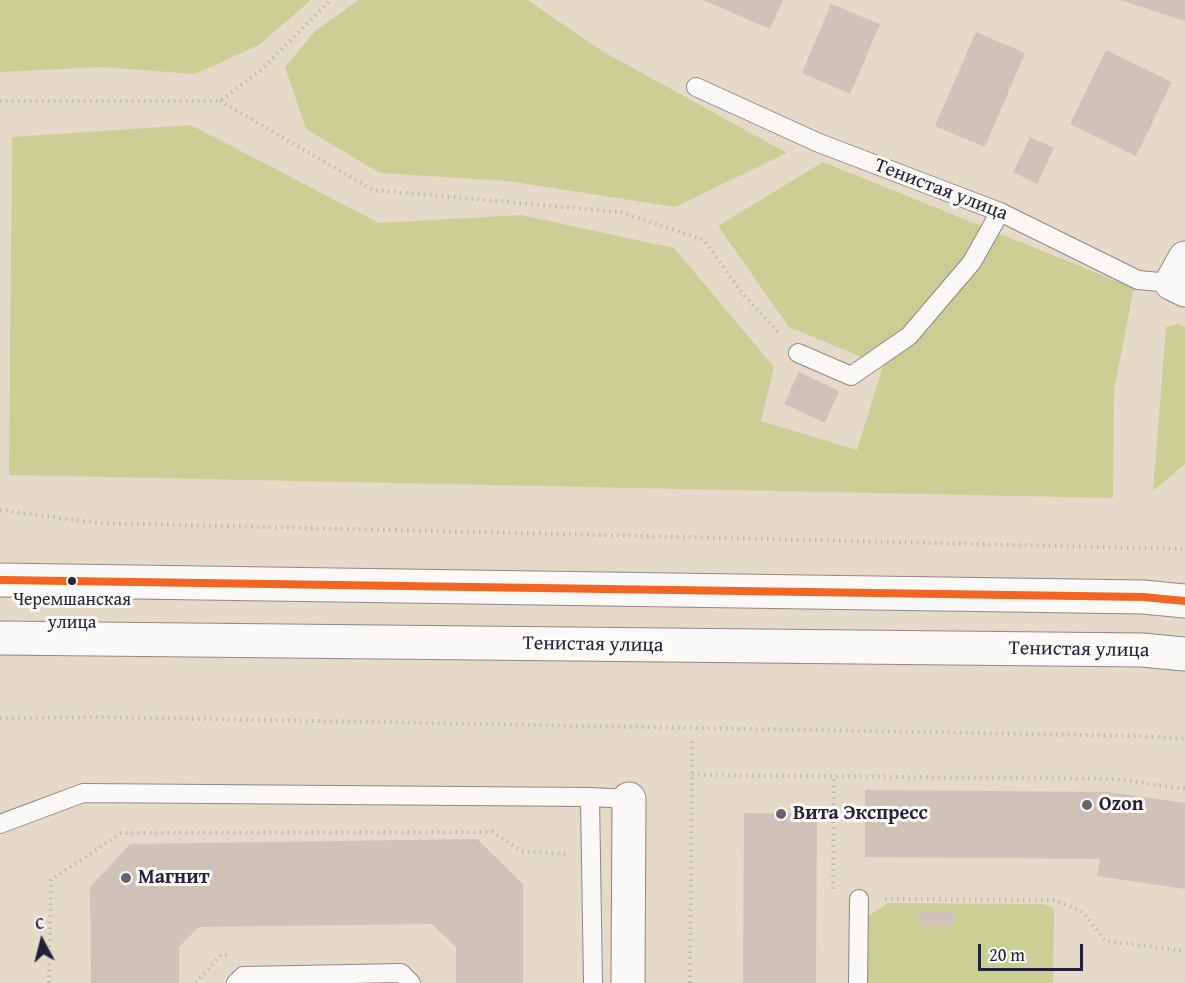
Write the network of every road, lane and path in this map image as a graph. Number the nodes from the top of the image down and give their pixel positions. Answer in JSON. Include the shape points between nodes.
{"nodes":[{"id":1,"x":331,"y":0,"type":"edge"},
{"id":2,"x":696,"y":87,"type":"dead end"},
{"id":3,"x":0,"y":101,"type":"edge"},
{"id":4,"x":220,"y":101,"type":"junction"},
{"id":5,"x":1000,"y":212,"type":"junction"},
{"id":6,"x":1180,"y":277,"type":"edge"},
{"id":7,"x":798,"y":353,"type":"joint"},
{"id":8,"x":0,"y":510,"type":"edge"},
{"id":9,"x":1185,"y":549,"type":"edge"},
{"id":10,"x":0,"y":580,"type":"edge"},
{"id":11,"x":1185,"y":601,"type":"edge"},
{"id":12,"x":0,"y":638,"type":"edge"},
{"id":13,"x":1185,"y":654,"type":"edge"},
{"id":14,"x":0,"y":718,"type":"edge"},
{"id":15,"x":1185,"y":739,"type":"edge"},
{"id":16,"x":692,"y":741,"type":"dead end"},
{"id":17,"x":692,"y":775,"type":"junction"},
{"id":18,"x":834,"y":776,"type":"junction"},
{"id":19,"x":1185,"y":789,"type":"edge"},
{"id":20,"x":590,"y":797,"type":"junction"},
{"id":21,"x":629,"y":799,"type":"joint"},
{"id":22,"x":0,"y":824,"type":"edge"},
{"id":23,"x":591,"y":856,"type":"junction"},
{"id":24,"x":833,"y":899,"type":"dead end"},
{"id":25,"x":859,"y":899,"type":"joint"},
{"id":26,"x":1185,"y":951,"type":"edge"},
{"id":27,"x":49,"y":983,"type":"edge"},
{"id":28,"x":236,"y":983,"type":"edge"},
{"id":29,"x":411,"y":983,"type":"edge"},
{"id":30,"x":593,"y":983,"type":"edge"},
{"id":31,"x":628,"y":983,"type":"edge"},
{"id":32,"x":690,"y":983,"type":"edge"},
{"id":33,"x":858,"y":983,"type":"edge"}],
"edges":[{"from":1,"to":4,"type":"path","via":[[261,70]]},
{"from":2,"to":5,"type":"lane","name":"Тенистая улица","via":[[819,143]]},
{"from":3,"to":4,"type":"path"},
{"from":4,"to":7,"type":"path","via":[[373,190],[620,212],[704,240],[742,293]]},
{"from":5,"to":6,"type":"lane","name":"Тенистая улица","via":[[1138,280]]},
{"from":5,"to":7,"type":"lane","via":[[972,262],[909,336],[851,376]]},
{"from":8,"to":9,"type":"path","via":[[98,523]]},
{"from":10,"to":11,"type":"main road","via":[[1143,597]]},
{"from":12,"to":13,"type":"main road","name":"Тенистая улица","via":[[1142,650]]},
{"from":14,"to":15,"type":"path"},
{"from":16,"to":17,"type":"path"},
{"from":17,"to":18,"type":"path"},
{"from":17,"to":32,"type":"path"},
{"from":18,"to":19,"type":"path","via":[[1115,779]]},
{"from":18,"to":24,"type":"path"},
{"from":20,"to":21,"type":"lane"},
{"from":20,"to":22,"type":"lane","via":[[82,793]]},
{"from":20,"to":23,"type":"lane"},
{"from":21,"to":31,"type":"main road"},
{"from":23,"to":27,"type":"path","via":[[521,851],[492,832],[121,833],[51,880]]},
{"from":23,"to":30,"type":"lane"},
{"from":25,"to":26,"type":"path","via":[[1055,900],[1083,912],[1105,941]]},
{"from":25,"to":33,"type":"lane"},
{"from":28,"to":29,"type":"lane","via":[[243,975],[401,972]]}]}
